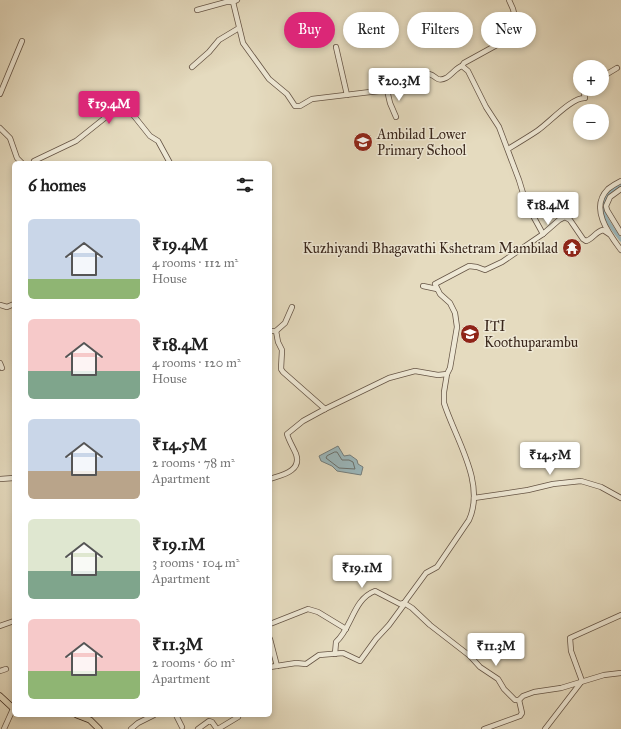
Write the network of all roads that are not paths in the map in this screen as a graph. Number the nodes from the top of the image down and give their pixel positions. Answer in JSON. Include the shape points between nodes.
{"nodes":[{"id":1,"x":509,"y":0,"type":"edge"},
{"id":2,"x":235,"y":1,"type":"edge"},
{"id":3,"x":197,"y":10,"type":"dead end"},
{"id":4,"x":239,"y":28,"type":"junction"},
{"id":5,"x":22,"y":41,"type":"dead end"},
{"id":6,"x":336,"y":47,"type":"dead end"},
{"id":7,"x":462,"y":66,"type":"junction"},
{"id":8,"x":192,"y":67,"type":"dead end"},
{"id":9,"x":617,"y":68,"type":"dead end"},
{"id":10,"x":609,"y":72,"type":"edge"},
{"id":11,"x":388,"y":90,"type":"junction"},
{"id":12,"x":0,"y":94,"type":"edge"},
{"id":13,"x":347,"y":95,"type":"junction"},
{"id":14,"x":585,"y":96,"type":"edge"},
{"id":15,"x":396,"y":118,"type":"dead end"},
{"id":16,"x":0,"y":128,"type":"edge"},
{"id":17,"x":508,"y":148,"type":"junction"},
{"id":18,"x":20,"y":161,"type":"edge"},
{"id":19,"x":37,"y":161,"type":"edge"},
{"id":20,"x":169,"y":161,"type":"edge"},
{"id":21,"x":621,"y":180,"type":"edge"},
{"id":22,"x":621,"y":189,"type":"edge"},
{"id":23,"x":621,"y":233,"type":"edge"},
{"id":24,"x":543,"y":234,"type":"junction"},
{"id":25,"x":609,"y":234,"type":"junction"},
{"id":26,"x":621,"y":250,"type":"edge"},
{"id":27,"x":423,"y":286,"type":"dead end"},
{"id":28,"x":437,"y":289,"type":"junction"},
{"id":29,"x":0,"y":305,"type":"edge"},
{"id":30,"x":12,"y":305,"type":"edge"},
{"id":31,"x":292,"y":307,"type":"dead end"},
{"id":32,"x":272,"y":331,"type":"edge"},
{"id":33,"x":276,"y":331,"type":"junction"},
{"id":34,"x":447,"y":374,"type":"junction"},
{"id":35,"x":325,"y":409,"type":"junction"},
{"id":36,"x":12,"y":478,"type":"edge"},
{"id":37,"x":272,"y":478,"type":"edge"},
{"id":38,"x":0,"y":479,"type":"edge"},
{"id":39,"x":474,"y":498,"type":"junction"},
{"id":40,"x":621,"y":498,"type":"edge"},
{"id":41,"x":404,"y":603,"type":"junction"},
{"id":42,"x":621,"y":615,"type":"edge"},
{"id":43,"x":12,"y":622,"type":"edge"},
{"id":44,"x":272,"y":623,"type":"edge"},
{"id":45,"x":0,"y":626,"type":"edge"},
{"id":46,"x":346,"y":629,"type":"junction"},
{"id":47,"x":272,"y":646,"type":"edge"},
{"id":48,"x":335,"y":654,"type":"junction"},
{"id":49,"x":277,"y":666,"type":"junction"},
{"id":50,"x":272,"y":667,"type":"edge"},
{"id":51,"x":6,"y":668,"type":"dead end"},
{"id":52,"x":0,"y":671,"type":"edge"},
{"id":53,"x":621,"y":673,"type":"edge"},
{"id":54,"x":582,"y":682,"type":"junction"},
{"id":55,"x":0,"y":696,"type":"edge"},
{"id":56,"x":519,"y":700,"type":"junction"},
{"id":57,"x":12,"y":707,"type":"edge"},
{"id":58,"x":12,"y":713,"type":"edge"},
{"id":59,"x":82,"y":717,"type":"edge"},
{"id":60,"x":150,"y":717,"type":"edge"},
{"id":61,"x":177,"y":717,"type":"edge"},
{"id":62,"x":236,"y":717,"type":"edge"},
{"id":63,"x":182,"y":727,"type":"dead end"},
{"id":64,"x":4,"y":729,"type":"edge"},
{"id":65,"x":99,"y":729,"type":"edge"},
{"id":66,"x":131,"y":729,"type":"edge"},
{"id":67,"x":198,"y":729,"type":"edge"},
{"id":68,"x":217,"y":729,"type":"edge"},
{"id":69,"x":484,"y":729,"type":"edge"},
{"id":70,"x":545,"y":729,"type":"edge"}],
"edges":[{"from":1,"to":7,"type":"street","via":[[520,37],[504,41]]},
{"from":2,"to":3,"type":"street"},
{"from":2,"to":4,"type":"street"},
{"from":4,"to":8,"type":"street","via":[[219,40]]},
{"from":4,"to":13,"type":"street","via":[[243,43],[255,61],[295,106],[312,99]]},
{"from":5,"to":12,"type":"street"},
{"from":6,"to":13,"type":"street"},
{"from":7,"to":11,"type":"street","via":[[443,79],[429,74]]},
{"from":7,"to":17,"type":"street","via":[[468,71]]},
{"from":9,"to":10,"type":"street"},
{"from":11,"to":13,"type":"street"},
{"from":11,"to":15,"type":"street"},
{"from":14,"to":17,"type":"street"},
{"from":16,"to":18,"type":"street","via":[[10,138]]},
{"from":17,"to":24,"type":"street","via":[[526,203]]},
{"from":19,"to":20,"type":"street","via":[[76,141],[121,105],[126,106],[150,136],[158,141]]},
{"from":21,"to":25,"type":"street","via":[[608,190],[599,205]]},
{"from":22,"to":23,"type":"street","via":[[610,197],[606,206]]},
{"from":24,"to":25,"type":"street","via":[[565,217],[586,241],[598,231],[602,230]]},
{"from":24,"to":28,"type":"street","via":[[502,262],[484,270],[469,266],[435,284]]},
{"from":25,"to":26,"type":"street"},
{"from":27,"to":28,"type":"street"},
{"from":28,"to":34,"type":"street","via":[[456,313],[457,327]]},
{"from":29,"to":30,"type":"street","via":[[7,308]]},
{"from":31,"to":33,"type":"street","via":[[285,323]]},
{"from":32,"to":33,"type":"street"},
{"from":33,"to":35,"type":"street","via":[[282,350],[283,372]]},
{"from":34,"to":35,"type":"street","via":[[415,371],[389,378]]},
{"from":34,"to":39,"type":"street","via":[[444,402],[468,464]]},
{"from":35,"to":37,"type":"street","via":[[303,421],[287,434],[296,456],[295,468]]},
{"from":36,"to":38,"type":"street"},
{"from":39,"to":40,"type":"street","via":[[581,481],[601,487]]},
{"from":39,"to":41,"type":"street","via":[[469,520],[437,567],[426,573]]},
{"from":41,"to":46,"type":"street","via":[[400,604],[375,591],[357,607]]},
{"from":41,"to":48,"type":"street","via":[[360,661],[343,653]]},
{"from":41,"to":56,"type":"street","via":[[498,679],[515,700]]},
{"from":42,"to":54,"type":"street","via":[[570,638],[571,651]]},
{"from":43,"to":45,"type":"street"},
{"from":44,"to":46,"type":"street","via":[[308,609],[318,612]]},
{"from":46,"to":48,"type":"street","via":[[336,642]]},
{"from":47,"to":49,"type":"street"},
{"from":48,"to":49,"type":"street","via":[[319,655],[306,664]]},
{"from":49,"to":50,"type":"street"},
{"from":51,"to":52,"type":"street"},
{"from":53,"to":54,"type":"street"},
{"from":54,"to":56,"type":"street","via":[[534,692]]},
{"from":54,"to":70,"type":"street"},
{"from":55,"to":57,"type":"main road"},
{"from":56,"to":69,"type":"street","via":[[522,713],[520,716]]},
{"from":58,"to":64,"type":"street"},
{"from":59,"to":65,"type":"main road","via":[[90,720]]},
{"from":60,"to":66,"type":"street"},
{"from":61,"to":63,"type":"street"},
{"from":62,"to":68,"type":"street"},
{"from":67,"to":68,"type":"street","via":[[209,721]]}]}
